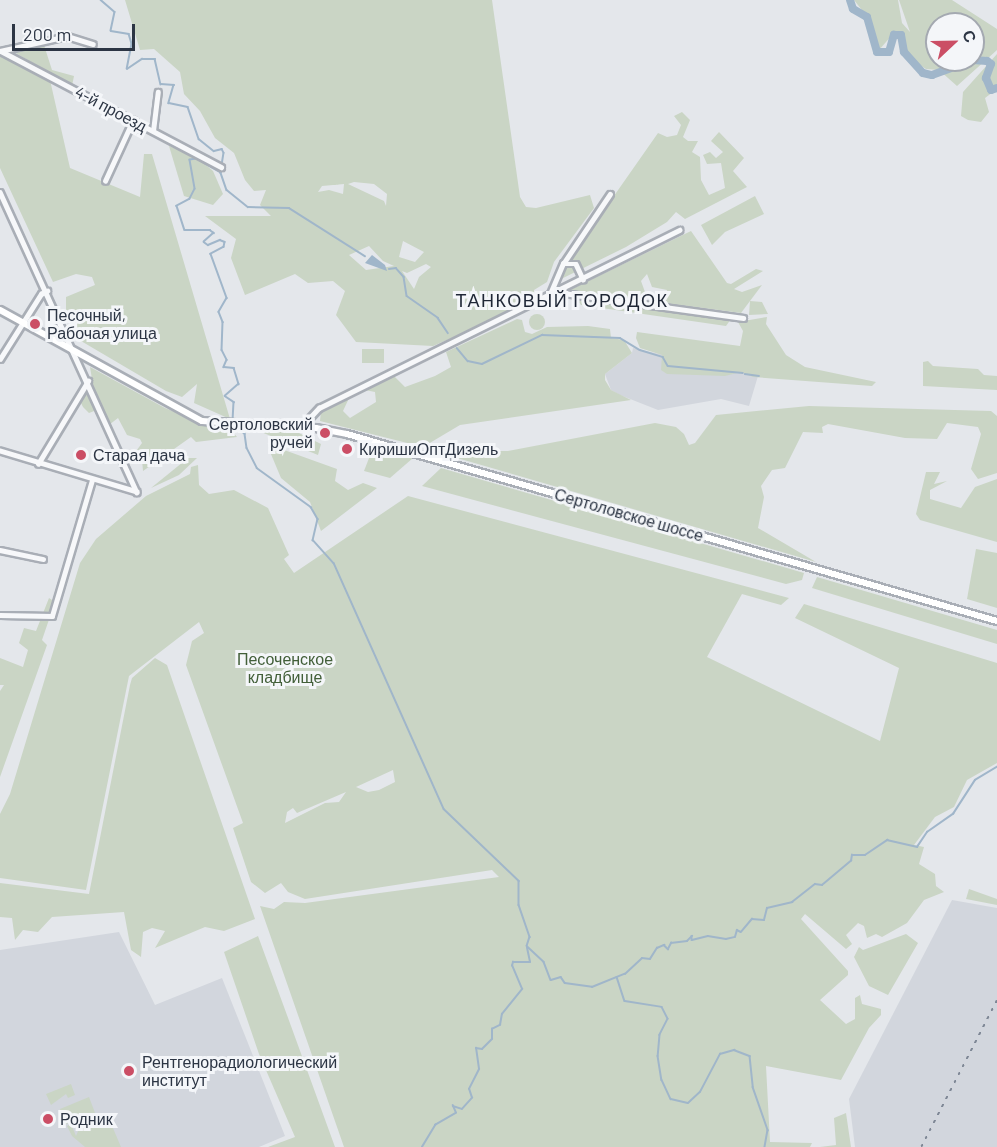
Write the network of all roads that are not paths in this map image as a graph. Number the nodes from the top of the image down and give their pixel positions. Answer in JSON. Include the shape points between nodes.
{"nodes":[{"id":1,"x":93,"y":44,"type":"dead end"},
{"id":2,"x":0,"y":51,"type":"edge"},
{"id":3,"x":158,"y":92,"type":"dead end"},
{"id":4,"x":133,"y":120,"type":"junction"},
{"id":5,"x":153,"y":131,"type":"junction"},
{"id":6,"x":221,"y":167,"type":"dead end"},
{"id":7,"x":105,"y":181,"type":"dead end"},
{"id":8,"x":0,"y":193,"type":"edge"},
{"id":9,"x":610,"y":194,"type":"dead end"},
{"id":10,"x":679,"y":230,"type":"dead end"},
{"id":11,"x":563,"y":264,"type":"junction"},
{"id":12,"x":583,"y":279,"type":"junction"},
{"id":13,"x":47,"y":291,"type":"junction"},
{"id":14,"x":553,"y":293,"type":"junction"},
{"id":15,"x":0,"y":310,"type":"edge"},
{"id":16,"x":743,"y":318,"type":"dead end"},
{"id":17,"x":23,"y":323,"type":"junction"},
{"id":18,"x":77,"y":355,"type":"junction"},
{"id":19,"x":0,"y":359,"type":"edge"},
{"id":20,"x":88,"y":381,"type":"junction"},
{"id":21,"x":302,"y":426,"type":"junction"},
{"id":22,"x":0,"y":451,"type":"edge"},
{"id":23,"x":38,"y":464,"type":"junction"},
{"id":24,"x":92,"y":480,"type":"junction"},
{"id":25,"x":0,"y":550,"type":"edge"},
{"id":26,"x":43,"y":559,"type":"dead end"},
{"id":27,"x":0,"y":615,"type":"edge"},
{"id":28,"x":997,"y":621,"type":"edge"}],
"edges":[{"from":1,"to":2,"type":"street","via":[[67,36]]},
{"from":2,"to":4,"type":"street","name":"4-й проезд"},
{"from":3,"to":5,"type":"street"},
{"from":4,"to":5,"type":"street","name":"4-й проезд"},
{"from":4,"to":7,"type":"street"},
{"from":5,"to":6,"type":"street","name":"4-й проезд"},
{"from":8,"to":13,"type":"street"},
{"from":9,"to":11,"type":"street"},
{"from":10,"to":12,"type":"street"},
{"from":11,"to":12,"type":"street","via":[[576,264]]},
{"from":11,"to":14,"type":"street"},
{"from":12,"to":14,"type":"street"},
{"from":13,"to":17,"type":"street","via":[[40,294]]},
{"from":13,"to":18,"type":"street"},
{"from":14,"to":16,"type":"street"},
{"from":14,"to":21,"type":"street","via":[[319,408]]},
{"from":15,"to":17,"type":"main road","name":"Сертоловское шоссе"},
{"from":17,"to":18,"type":"main road","name":"Сертоловское шоссе"},
{"from":17,"to":19,"type":"street"},
{"from":18,"to":20,"type":"street"},
{"from":18,"to":21,"type":"main road","name":"Сертоловское шоссе","via":[[178,411],[227,425]]},
{"from":20,"to":23,"type":"street"},
{"from":20,"to":24,"type":"street","via":[[137,492]]},
{"from":21,"to":28,"type":"main road","name":"Сертоловское шоссе","via":[[353,435]]},
{"from":22,"to":23,"type":"street"},
{"from":23,"to":24,"type":"street"},
{"from":24,"to":27,"type":"street","via":[[52,615]]},
{"from":25,"to":26,"type":"street"}]}
